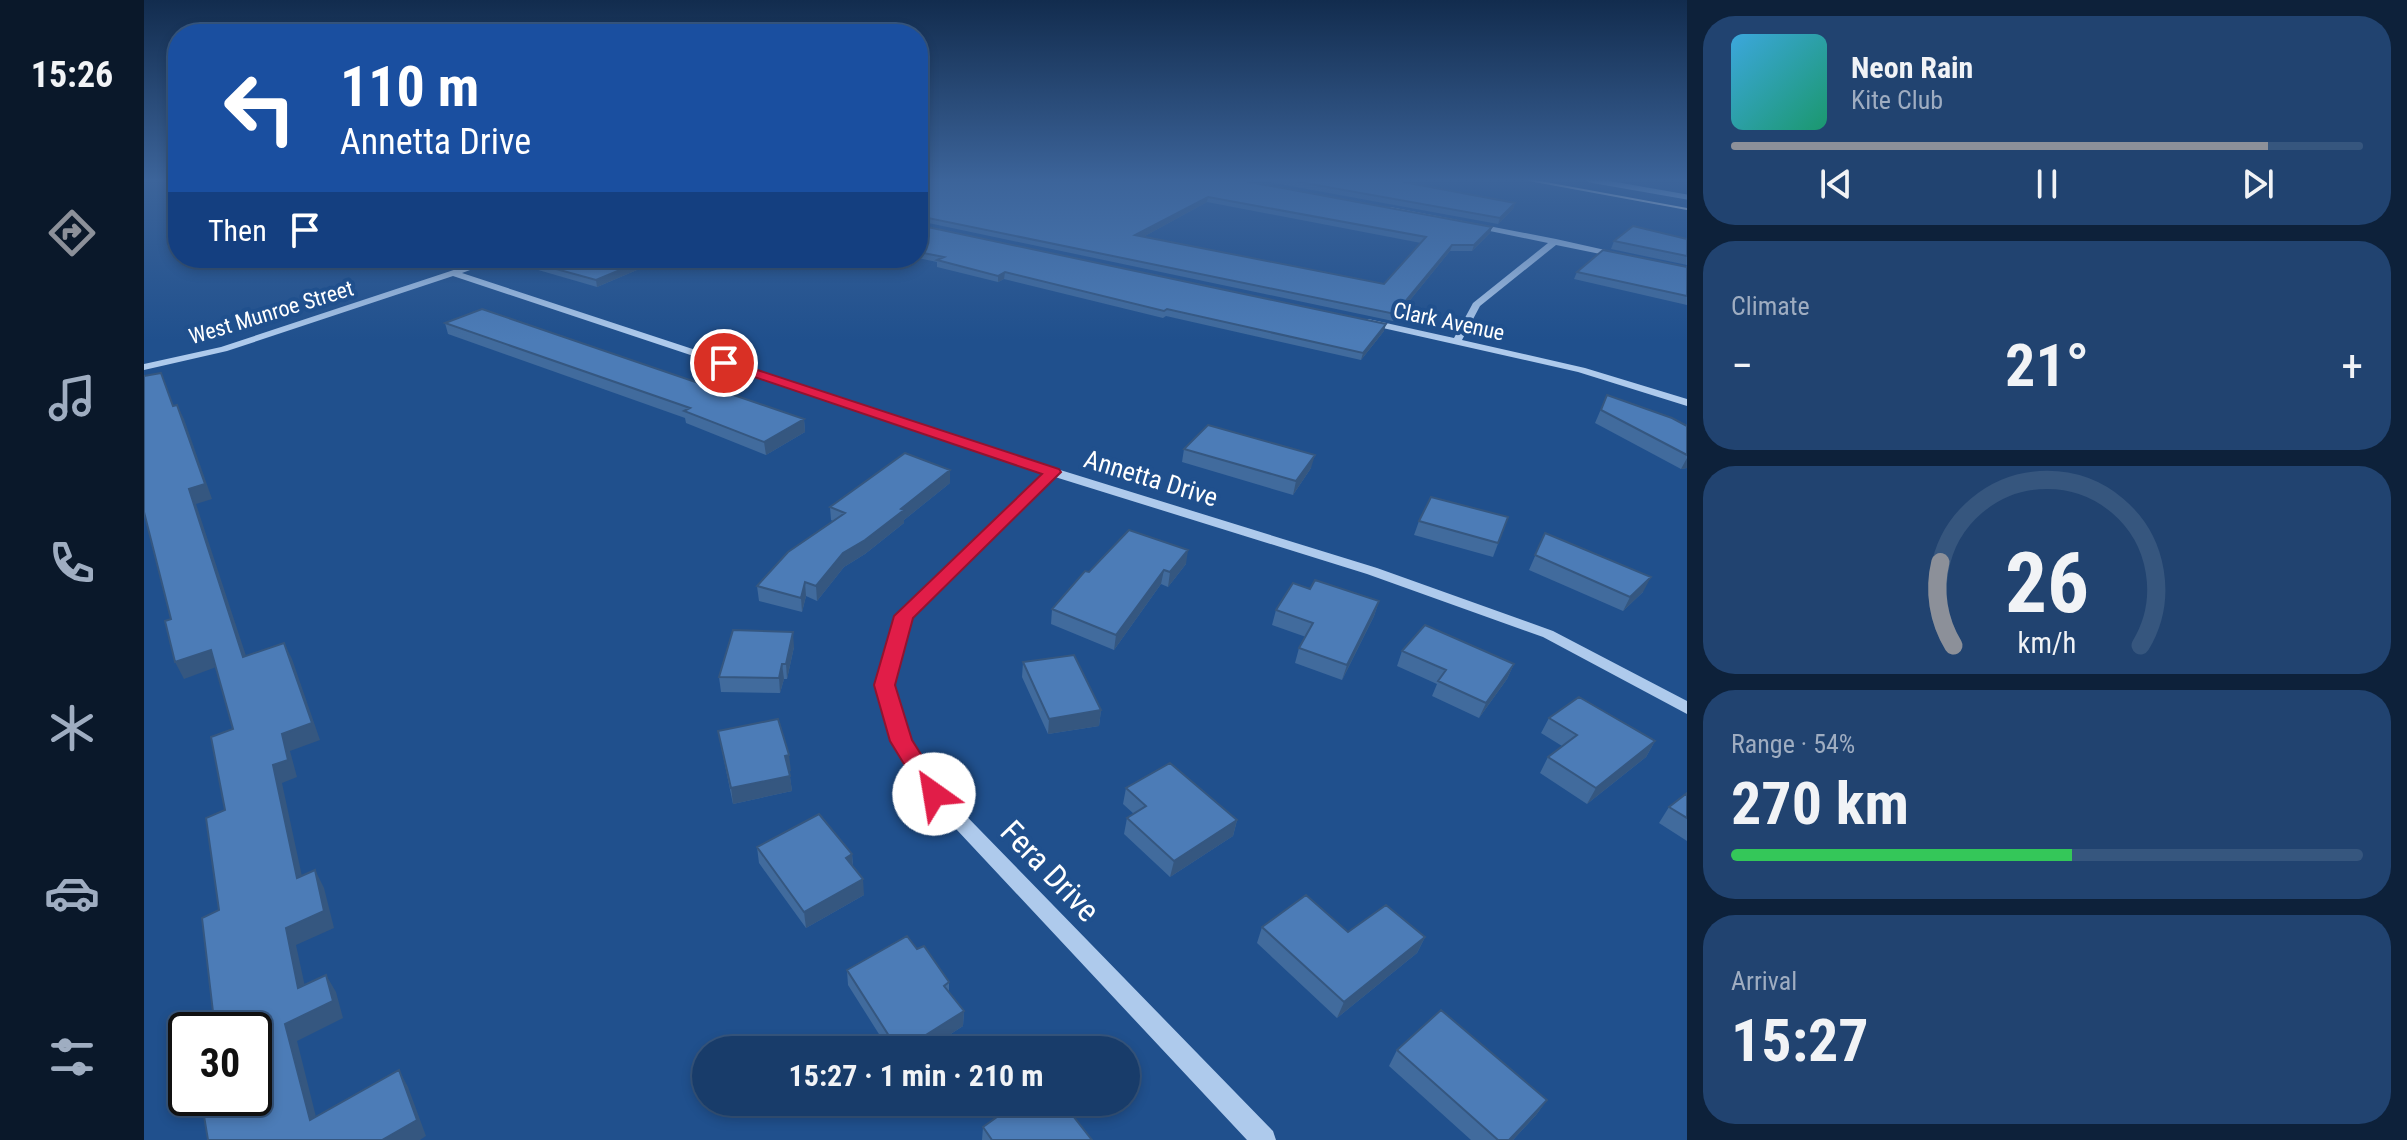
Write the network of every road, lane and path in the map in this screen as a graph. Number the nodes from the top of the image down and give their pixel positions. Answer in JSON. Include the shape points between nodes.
{"nodes":[{"id":1,"x":1516,"y":233,"type":"edge"},
{"id":2,"x":1556,"y":241,"type":"junction"},
{"id":3,"x":1629,"y":258,"type":"edge"},
{"id":4,"x":469,"y":268,"type":"edge"},
{"id":5,"x":454,"y":273,"type":"junction"},
{"id":6,"x":1349,"y":318,"type":"edge"},
{"id":7,"x":1457,"y":341,"type":"junction"},
{"id":8,"x":144,"y":367,"type":"edge"},
{"id":9,"x":1687,"y":403,"type":"edge"},
{"id":10,"x":1053,"y":472,"type":"junction"},
{"id":11,"x":1687,"y":708,"type":"edge"},
{"id":12,"x":1264,"y":1140,"type":"edge"}],
"edges":[{"from":1,"to":2,"type":"street"},
{"from":2,"to":3,"type":"street"},
{"from":2,"to":7,"type":"street","via":[[1476,305]]},
{"from":4,"to":5,"type":"street","name":"West Munroe Street"},
{"from":5,"to":8,"type":"street","name":"West Munroe Street","via":[[224,349]]},
{"from":5,"to":10,"type":"street","name":"Annetta Drive"},
{"from":6,"to":7,"type":"street","name":"Clark Avenue"},
{"from":7,"to":9,"type":"street","name":"Clark Avenue","via":[[1581,370]]},
{"from":10,"to":11,"type":"street","name":"Annetta Drive","via":[[1372,571],[1548,634]]},
{"from":10,"to":12,"type":"street","name":"Fera Drive","via":[[904,616],[885,685],[902,741],[934,794]]}]}
